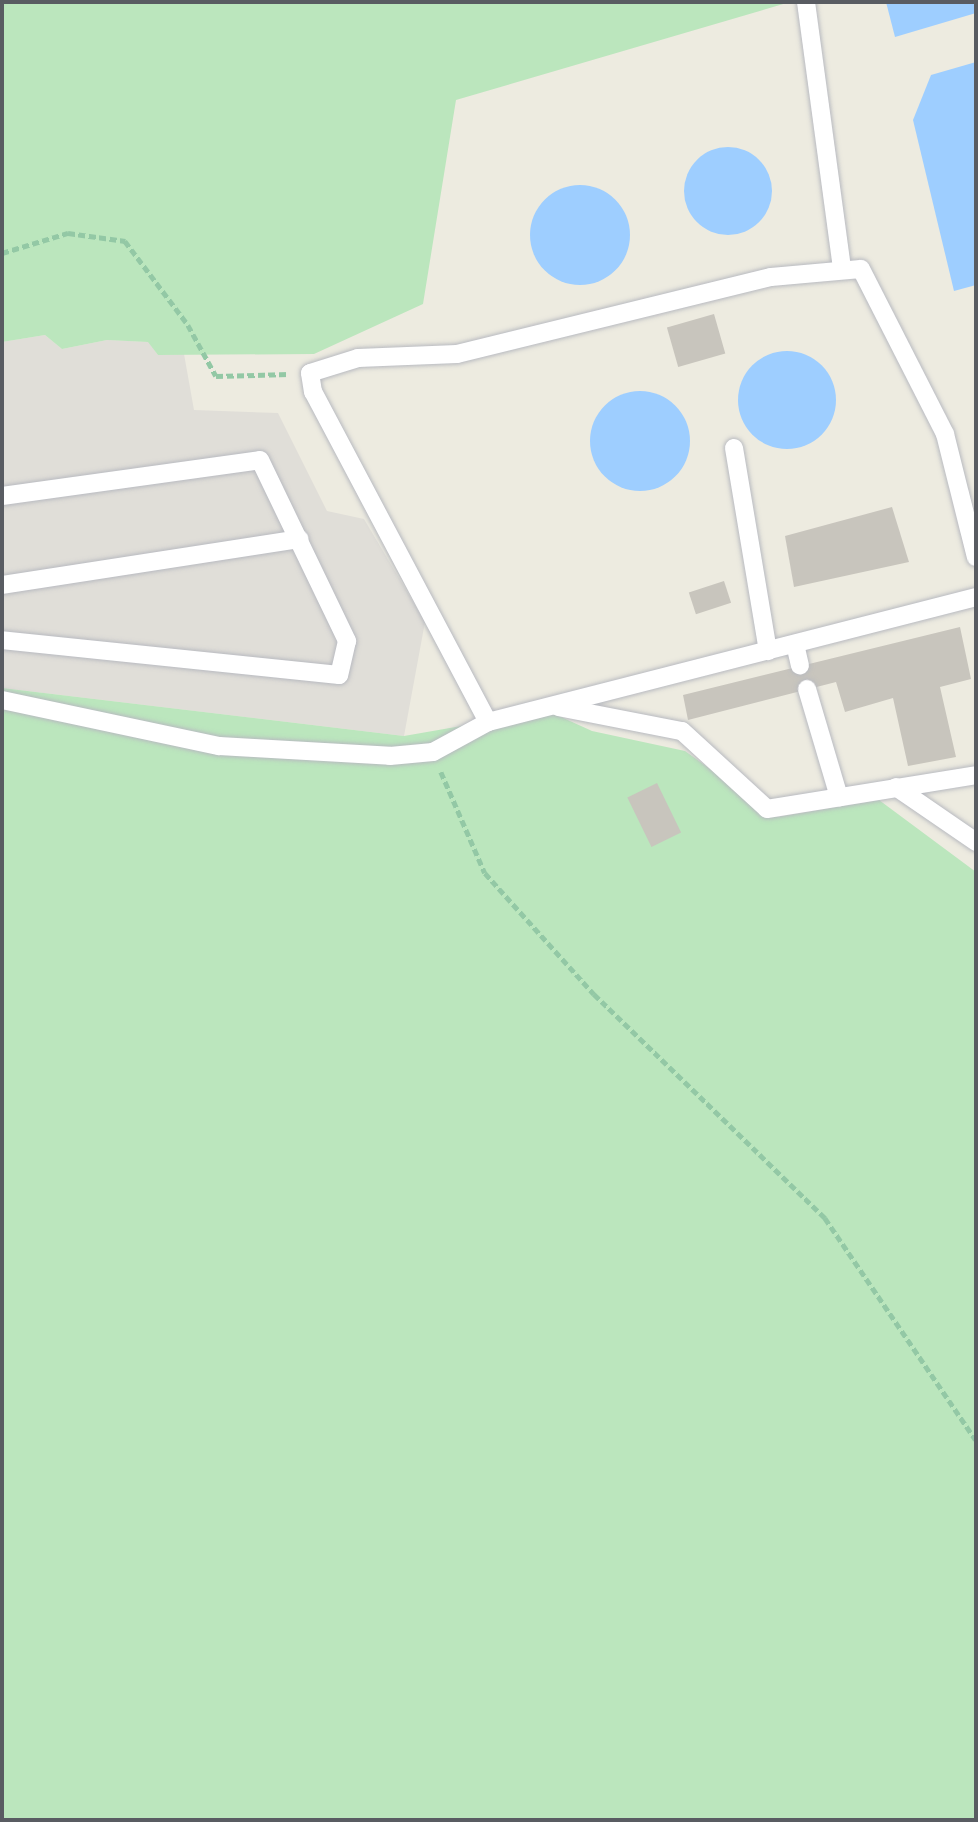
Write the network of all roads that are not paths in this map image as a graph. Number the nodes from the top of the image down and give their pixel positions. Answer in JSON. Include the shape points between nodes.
{"nodes":[{"id":1,"x":806,"y":2,"type":"edge"},
{"id":2,"x":842,"y":270,"type":"junction"},
{"id":3,"x":734,"y":448,"type":"dead end"},
{"id":4,"x":2,"y":496,"type":"edge"},
{"id":5,"x":299,"y":539,"type":"junction"},
{"id":6,"x":976,"y":557,"type":"edge"},
{"id":7,"x":2,"y":585,"type":"edge"},
{"id":8,"x":976,"y":597,"type":"edge"},
{"id":9,"x":2,"y":640,"type":"edge"},
{"id":10,"x":795,"y":644,"type":"junction"},
{"id":11,"x":768,"y":651,"type":"junction"},
{"id":12,"x":800,"y":665,"type":"dead end"},
{"id":13,"x":807,"y":690,"type":"dead end"},
{"id":14,"x":2,"y":700,"type":"edge"},
{"id":15,"x":551,"y":706,"type":"junction"},
{"id":16,"x":488,"y":722,"type":"junction"},
{"id":17,"x":976,"y":775,"type":"edge"},
{"id":18,"x":896,"y":787,"type":"junction"},
{"id":19,"x":839,"y":797,"type":"junction"},
{"id":20,"x":976,"y":842,"type":"edge"}],
"edges":[{"from":1,"to":2,"type":"lane"},
{"from":2,"to":6,"type":"lane","via":[[861,269],[945,434]]},
{"from":2,"to":16,"type":"lane","via":[[771,277],[457,354],[358,358],[310,373],[313,392]]},
{"from":3,"to":11,"type":"lane"},
{"from":4,"to":5,"type":"lane","via":[[248,458],[260,460]]},
{"from":5,"to":7,"type":"lane"},
{"from":5,"to":9,"type":"lane","via":[[347,641],[339,674]]},
{"from":8,"to":10,"type":"lane"},
{"from":10,"to":11,"type":"lane"},
{"from":10,"to":12,"type":"lane"},
{"from":11,"to":15,"type":"lane"},
{"from":13,"to":19,"type":"lane"},
{"from":14,"to":16,"type":"lane","via":[[219,746],[390,756],[433,752]]},
{"from":15,"to":16,"type":"lane"},
{"from":15,"to":19,"type":"lane","via":[[682,731],[767,809]]},
{"from":17,"to":18,"type":"lane"},
{"from":18,"to":19,"type":"lane"},
{"from":18,"to":20,"type":"lane"}]}
